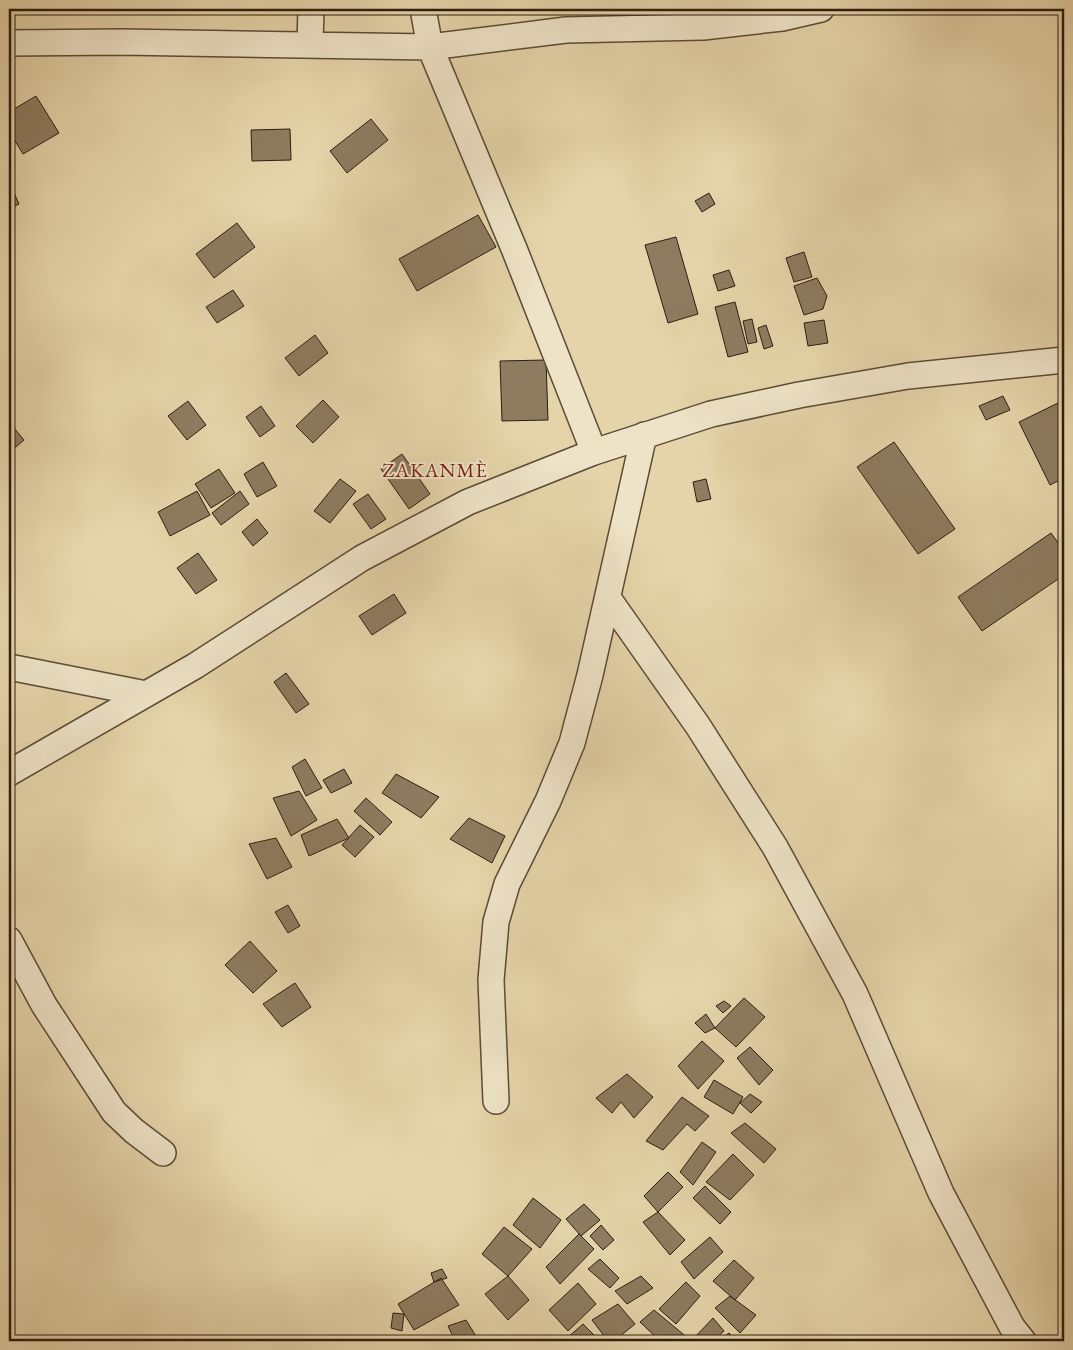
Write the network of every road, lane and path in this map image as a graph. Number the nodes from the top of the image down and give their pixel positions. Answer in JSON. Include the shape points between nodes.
{"nodes":[{"id":1,"x":311,"y":9,"type":"edge"},
{"id":2,"x":423,"y":9,"type":"edge"},
{"id":3,"x":821,"y":9,"type":"edge"},
{"id":4,"x":9,"y":43,"type":"edge"},
{"id":5,"x":310,"y":44,"type":"junction"},
{"id":6,"x":430,"y":47,"type":"junction"},
{"id":7,"x":1064,"y":360,"type":"edge"},
{"id":8,"x":644,"y":435,"type":"junction"},
{"id":9,"x":594,"y":452,"type":"junction"},
{"id":10,"x":608,"y":598,"type":"junction"},
{"id":11,"x":9,"y":667,"type":"edge"},
{"id":12,"x":146,"y":694,"type":"junction"},
{"id":13,"x":9,"y":773,"type":"edge"},
{"id":14,"x":9,"y":940,"type":"edge"},
{"id":15,"x":496,"y":1101,"type":"dead end"},
{"id":16,"x":163,"y":1153,"type":"dead end"},
{"id":17,"x":1023,"y":1341,"type":"edge"}],
"edges":[{"from":1,"to":5,"type":"street"},
{"from":2,"to":6,"type":"street"},
{"from":3,"to":6,"type":"street","via":[[782,18],[703,27],[566,30]]},
{"from":4,"to":5,"type":"street"},
{"from":5,"to":6,"type":"street"},
{"from":6,"to":9,"type":"street"},
{"from":7,"to":8,"type":"street","via":[[880,381],[712,414]]},
{"from":8,"to":9,"type":"street"},
{"from":8,"to":10,"type":"street"},
{"from":9,"to":12,"type":"street","via":[[468,502],[362,558]]},
{"from":10,"to":15,"type":"street","via":[[572,743],[507,884],[496,922],[492,980]]},
{"from":10,"to":17,"type":"street","via":[[698,726],[775,847],[855,994],[942,1193],[1012,1327]]},
{"from":11,"to":12,"type":"street"},
{"from":12,"to":13,"type":"street"},
{"from":14,"to":16,"type":"street","via":[[44,1005],[114,1112]]}]}
